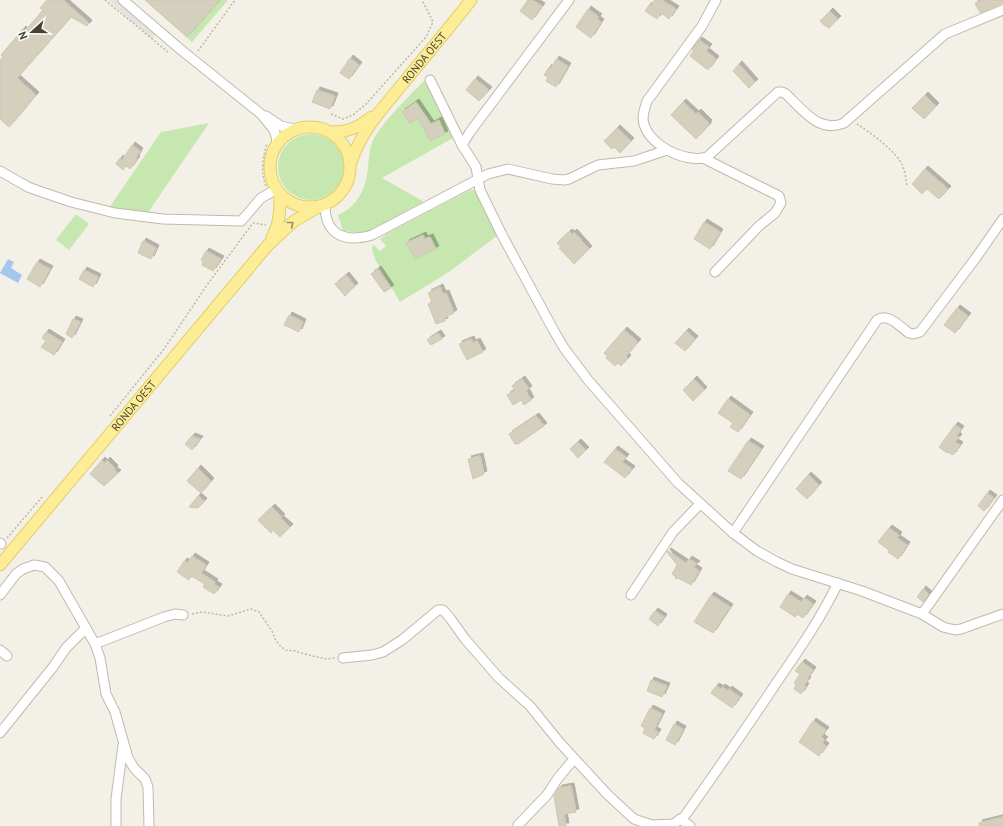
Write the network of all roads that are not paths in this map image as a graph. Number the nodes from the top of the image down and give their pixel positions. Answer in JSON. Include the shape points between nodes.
{"nodes":[{"id":1,"x":123,"y":0,"type":"edge"},
{"id":2,"x":471,"y":0,"type":"edge"},
{"id":3,"x":569,"y":0,"type":"edge"},
{"id":4,"x":716,"y":0,"type":"edge"},
{"id":5,"x":1003,"y":10,"type":"edge"},
{"id":6,"x":430,"y":80,"type":"dead end"},
{"id":7,"x":261,"y":114,"type":"junction"},
{"id":8,"x":376,"y":114,"type":"junction"},
{"id":9,"x":294,"y":130,"type":"junction"},
{"id":10,"x":332,"y":132,"type":"junction"},
{"id":11,"x":273,"y":141,"type":"junction"},
{"id":12,"x":462,"y":145,"type":"junction"},
{"id":13,"x":667,"y":150,"type":"junction"},
{"id":14,"x":703,"y":158,"type":"junction"},
{"id":15,"x":351,"y":162,"type":"junction"},
{"id":16,"x":0,"y":171,"type":"edge"},
{"id":17,"x":478,"y":180,"type":"junction"},
{"id":18,"x":275,"y":192,"type":"junction"},
{"id":19,"x":322,"y":206,"type":"junction"},
{"id":20,"x":1003,"y":219,"type":"edge"},
{"id":21,"x":268,"y":245,"type":"junction"},
{"id":22,"x":715,"y":272,"type":"dead end"},
{"id":23,"x":1003,"y":500,"type":"edge"},
{"id":24,"x":700,"y":504,"type":"junction"},
{"id":25,"x":733,"y":533,"type":"junction"},
{"id":26,"x":0,"y":565,"type":"edge"},
{"id":27,"x":838,"y":583,"type":"junction"},
{"id":28,"x":0,"y":595,"type":"edge"},
{"id":29,"x":631,"y":595,"type":"dead end"},
{"id":30,"x":922,"y":614,"type":"junction"},
{"id":31,"x":1003,"y":614,"type":"edge"},
{"id":32,"x":183,"y":615,"type":"road end"},
{"id":33,"x":86,"y":628,"type":"junction"},
{"id":34,"x":95,"y":644,"type":"junction"},
{"id":35,"x":343,"y":658,"type":"road end"},
{"id":36,"x":0,"y":733,"type":"edge"},
{"id":37,"x":124,"y":742,"type":"junction"},
{"id":38,"x":574,"y":759,"type":"junction"},
{"id":39,"x":680,"y":819,"type":"junction"},
{"id":40,"x":116,"y":826,"type":"edge"},
{"id":41,"x":149,"y":826,"type":"edge"},
{"id":42,"x":518,"y":826,"type":"edge"},
{"id":43,"x":690,"y":826,"type":"edge"}],
"edges":[{"from":1,"to":7,"type":"street"},
{"from":2,"to":8,"type":"main road","name":"RONDA OEST"},
{"from":3,"to":12,"type":"street"},
{"from":4,"to":13,"type":"street","via":[[702,26],[647,101],[643,120],[646,129]]},
{"from":5,"to":14,"type":"street","via":[[945,34],[839,126],[820,125],[786,94],[778,92]]},
{"from":6,"to":12,"type":"street"},
{"from":7,"to":9,"type":"street","via":[[281,126]]},
{"from":7,"to":11,"type":"street","via":[[274,130],[276,136]]},
{"from":8,"to":10,"type":"main road","name":"RONDA OEST","via":[[355,128],[344,132]]},
{"from":8,"to":15,"type":"main road","name":"RONDA OEST","via":[[359,141]]},
{"from":9,"to":10,"type":"main road","via":[[313,126]]},
{"from":9,"to":11,"type":"main road"},
{"from":10,"to":15,"type":"main road","via":[[341,140]]},
{"from":11,"to":18,"type":"main road","via":[[270,171]]},
{"from":12,"to":17,"type":"street","via":[[476,167]]},
{"from":13,"to":14,"type":"street","via":[[691,158]]},
{"from":13,"to":17,"type":"street","via":[[634,161],[598,165],[564,180],[508,169],[493,172]]},
{"from":14,"to":22,"type":"street","via":[[779,196],[781,203],[775,213]]},
{"from":15,"to":19,"type":"main road","via":[[348,183],[335,199]]},
{"from":16,"to":18,"type":"street","via":[[28,187],[71,202],[147,218],[240,221],[261,198]]},
{"from":17,"to":19,"type":"street","via":[[365,237],[335,233]]},
{"from":17,"to":24,"type":"street","via":[[480,190],[502,234],[564,348],[678,483]]},
{"from":18,"to":19,"type":"main road","via":[[304,207]]},
{"from":18,"to":21,"type":"main road","name":"RONDA OEST","via":[[277,229]]},
{"from":21,"to":19,"type":"main road","name":"RONDA OEST","one_way":true,"via":[[294,221]]},
{"from":20,"to":25,"type":"street","via":[[920,332],[909,333],[888,318],[877,320]]},
{"from":21,"to":26,"type":"main road","name":"RONDA OEST"},
{"from":23,"to":30,"type":"street"},
{"from":24,"to":25,"type":"street"},
{"from":24,"to":29,"type":"street","via":[[674,532]]},
{"from":25,"to":27,"type":"street","via":[[777,562]]},
{"from":27,"to":30,"type":"street"},
{"from":27,"to":39,"type":"street","via":[[796,654],[684,817]]},
{"from":28,"to":33,"type":"street","via":[[23,569],[45,567],[59,581]]},
{"from":30,"to":31,"type":"street","via":[[943,627],[961,630]]},
{"from":32,"to":34,"type":"street","via":[[164,617]]},
{"from":33,"to":34,"type":"street"},
{"from":33,"to":36,"type":"street","via":[[66,648]]},
{"from":34,"to":37,"type":"street","via":[[106,694],[115,712]]},
{"from":35,"to":38,"type":"street","via":[[383,652],[438,610],[443,610],[499,678],[530,706]]},
{"from":37,"to":40,"type":"street","via":[[116,799]]},
{"from":37,"to":41,"type":"street","via":[[128,758],[148,787]]},
{"from":38,"to":39,"type":"street","via":[[634,819],[652,825],[672,824]]},
{"from":38,"to":42,"type":"street","via":[[547,795]]},
{"from":39,"to":43,"type":"street"}]}
